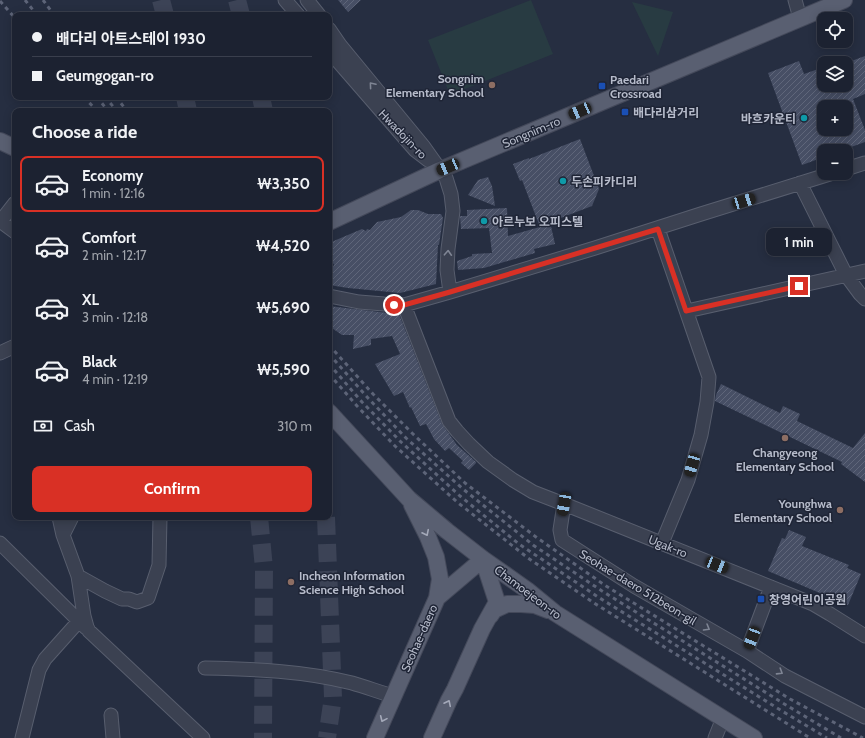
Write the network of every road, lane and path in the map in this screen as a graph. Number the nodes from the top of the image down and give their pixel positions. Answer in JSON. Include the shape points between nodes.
{"nodes":[{"id":1,"x":285,"y":0,"type":"edge"},
{"id":2,"x":307,"y":0,"type":"edge"},
{"id":3,"x":795,"y":0,"type":"edge"},
{"id":4,"x":844,"y":0,"type":"edge"},
{"id":5,"x":295,"y":12,"type":"edge"},
{"id":6,"x":317,"y":12,"type":"edge"},
{"id":7,"x":800,"y":18,"type":"junction"},
{"id":8,"x":332,"y":33,"type":"edge"},
{"id":9,"x":332,"y":54,"type":"edge"},
{"id":10,"x":0,"y":141,"type":"edge"},
{"id":11,"x":12,"y":147,"type":"edge"},
{"id":12,"x":865,"y":163,"type":"edge"},
{"id":13,"x":853,"y":167,"type":"edge"},
{"id":14,"x":440,"y":170,"type":"junction"},
{"id":15,"x":817,"y":178,"type":"edge"},
{"id":16,"x":800,"y":183,"type":"junction"},
{"id":17,"x":12,"y":207,"type":"edge"},
{"id":18,"x":0,"y":221,"type":"edge"},
{"id":19,"x":332,"y":221,"type":"edge"},
{"id":20,"x":658,"y":229,"type":"junction"},
{"id":21,"x":12,"y":230,"type":"edge"},
{"id":22,"x":865,"y":271,"type":"edge"},
{"id":23,"x":846,"y":275,"type":"junction"},
{"id":24,"x":450,"y":292,"type":"junction"},
{"id":25,"x":332,"y":297,"type":"edge"},
{"id":26,"x":865,"y":299,"type":"edge"},
{"id":27,"x":404,"y":305,"type":"junction"},
{"id":28,"x":686,"y":311,"type":"junction"},
{"id":29,"x":12,"y":348,"type":"edge"},
{"id":30,"x":0,"y":353,"type":"edge"},
{"id":31,"x":332,"y":415,"type":"edge"},
{"id":32,"x":409,"y":498,"type":"junction"},
{"id":33,"x":564,"y":504,"type":"junction"},
{"id":34,"x":60,"y":520,"type":"edge"},
{"id":35,"x":70,"y":520,"type":"edge"},
{"id":36,"x":160,"y":520,"type":"edge"},
{"id":37,"x":63,"y":535,"type":"junction"},
{"id":38,"x":0,"y":543,"type":"edge"},
{"id":39,"x":662,"y":543,"type":"junction"},
{"id":40,"x":483,"y":559,"type":"junction"},
{"id":41,"x":78,"y":576,"type":"junction"},
{"id":42,"x":771,"y":588,"type":"junction"},
{"id":43,"x":437,"y":598,"type":"junction"},
{"id":44,"x":555,"y":613,"type":"junction"},
{"id":45,"x":79,"y":621,"type":"junction"},
{"id":46,"x":482,"y":630,"type":"junction"},
{"id":47,"x":90,"y":631,"type":"junction"},
{"id":48,"x":865,"y":636,"type":"edge"},
{"id":49,"x":747,"y":651,"type":"junction"},
{"id":50,"x":205,"y":668,"type":"dead end"},
{"id":51,"x":393,"y":696,"type":"junction"},
{"id":52,"x":111,"y":715,"type":"dead end"},
{"id":53,"x":864,"y":715,"type":"edge"},
{"id":54,"x":722,"y":718,"type":"junction"},
{"id":55,"x":22,"y":738,"type":"edge"},
{"id":56,"x":113,"y":738,"type":"edge"},
{"id":57,"x":203,"y":738,"type":"edge"},
{"id":58,"x":375,"y":738,"type":"edge"},
{"id":59,"x":432,"y":738,"type":"edge"},
{"id":60,"x":715,"y":738,"type":"edge"},
{"id":61,"x":754,"y":738,"type":"edge"}],
"edges":[{"from":1,"to":5,"type":"street"},
{"from":2,"to":6,"type":"street"},
{"from":3,"to":7,"type":"street"},
{"from":4,"to":7,"type":"main road","name":"Songnim-ro"},
{"from":7,"to":14,"type":"main road","name":"Songnim-ro"},
{"from":14,"to":8,"type":"street","name":"Hwadojin-ro","one_way":true},
{"from":9,"to":14,"type":"street","name":"Hwadojin-ro","via":[[415,150]]},
{"from":10,"to":11,"type":"main road"},
{"from":12,"to":13,"type":"street"},
{"from":14,"to":19,"type":"main road","name":"Songnim-ro"},
{"from":24,"to":14,"type":"street","one_way":true,"via":[[447,270],[453,211],[446,178]]},
{"from":15,"to":16,"type":"street"},
{"from":16,"to":20,"type":"street"},
{"from":16,"to":23,"type":"street"},
{"from":17,"to":18,"type":"street"},
{"from":18,"to":21,"type":"street"},
{"from":20,"to":24,"type":"street"},
{"from":20,"to":28,"type":"street"},
{"from":22,"to":23,"type":"street"},
{"from":23,"to":26,"type":"street"},
{"from":23,"to":28,"type":"street"},
{"from":24,"to":27,"type":"street"},
{"from":25,"to":27,"type":"street","via":[[359,302]]},
{"from":27,"to":33,"type":"street","name":"Ugak-ro","via":[[449,421],[488,462],[532,492]]},
{"from":28,"to":39,"type":"street","via":[[709,377],[707,402],[688,480]]},
{"from":29,"to":30,"type":"street"},
{"from":31,"to":32,"type":"main road","name":"Chamoejeon-ro"},
{"from":32,"to":40,"type":"main road","name":"Chamoejeon-ro"},
{"from":32,"to":43,"type":"main road","one_way":true,"via":[[436,557],[440,579]]},
{"from":33,"to":39,"type":"street","name":"Ugak-ro"},
{"from":33,"to":49,"type":"street","name":"Seohae-daero 512beon-gil","one_way":true,"via":[[560,530],[562,540],[634,586]]},
{"from":34,"to":37,"type":"street"},
{"from":35,"to":37,"type":"street"},
{"from":36,"to":41,"type":"street","via":[[159,565],[148,598],[137,602],[122,599]]},
{"from":37,"to":41,"type":"street"},
{"from":38,"to":45,"type":"street"},
{"from":39,"to":42,"type":"street","name":"Ugak-ro"},
{"from":40,"to":43,"type":"main road","name":"Seohae-daero"},
{"from":40,"to":44,"type":"main road","name":"Chamoejeon-ro"},
{"from":40,"to":46,"type":"main road","via":[[496,602]]},
{"from":41,"to":47,"type":"street","via":[[84,616]]},
{"from":42,"to":48,"type":"street","name":"Ugak-ro","via":[[813,604]]},
{"from":42,"to":49,"type":"street"},
{"from":43,"to":51,"type":"main road","name":"Seohae-daero"},
{"from":44,"to":46,"type":"main road","via":[[535,605],[507,604],[494,610]]},
{"from":44,"to":54,"type":"main road","name":"Chamoejeon-ro"},
{"from":45,"to":47,"type":"street"},
{"from":45,"to":55,"type":"street","via":[[45,659],[39,670]]},
{"from":59,"to":46,"type":"main road","one_way":true},
{"from":47,"to":57,"type":"street"},
{"from":49,"to":53,"type":"street","one_way":true,"via":[[786,676]]},
{"from":50,"to":51,"type":"street","via":[[248,669],[318,676]]},
{"from":51,"to":58,"type":"main road","name":"Seohae-daero","one_way":true},
{"from":52,"to":56,"type":"street"},
{"from":54,"to":60,"type":"street"},
{"from":54,"to":61,"type":"main road","name":"Chamoejeon-ro"}]}
